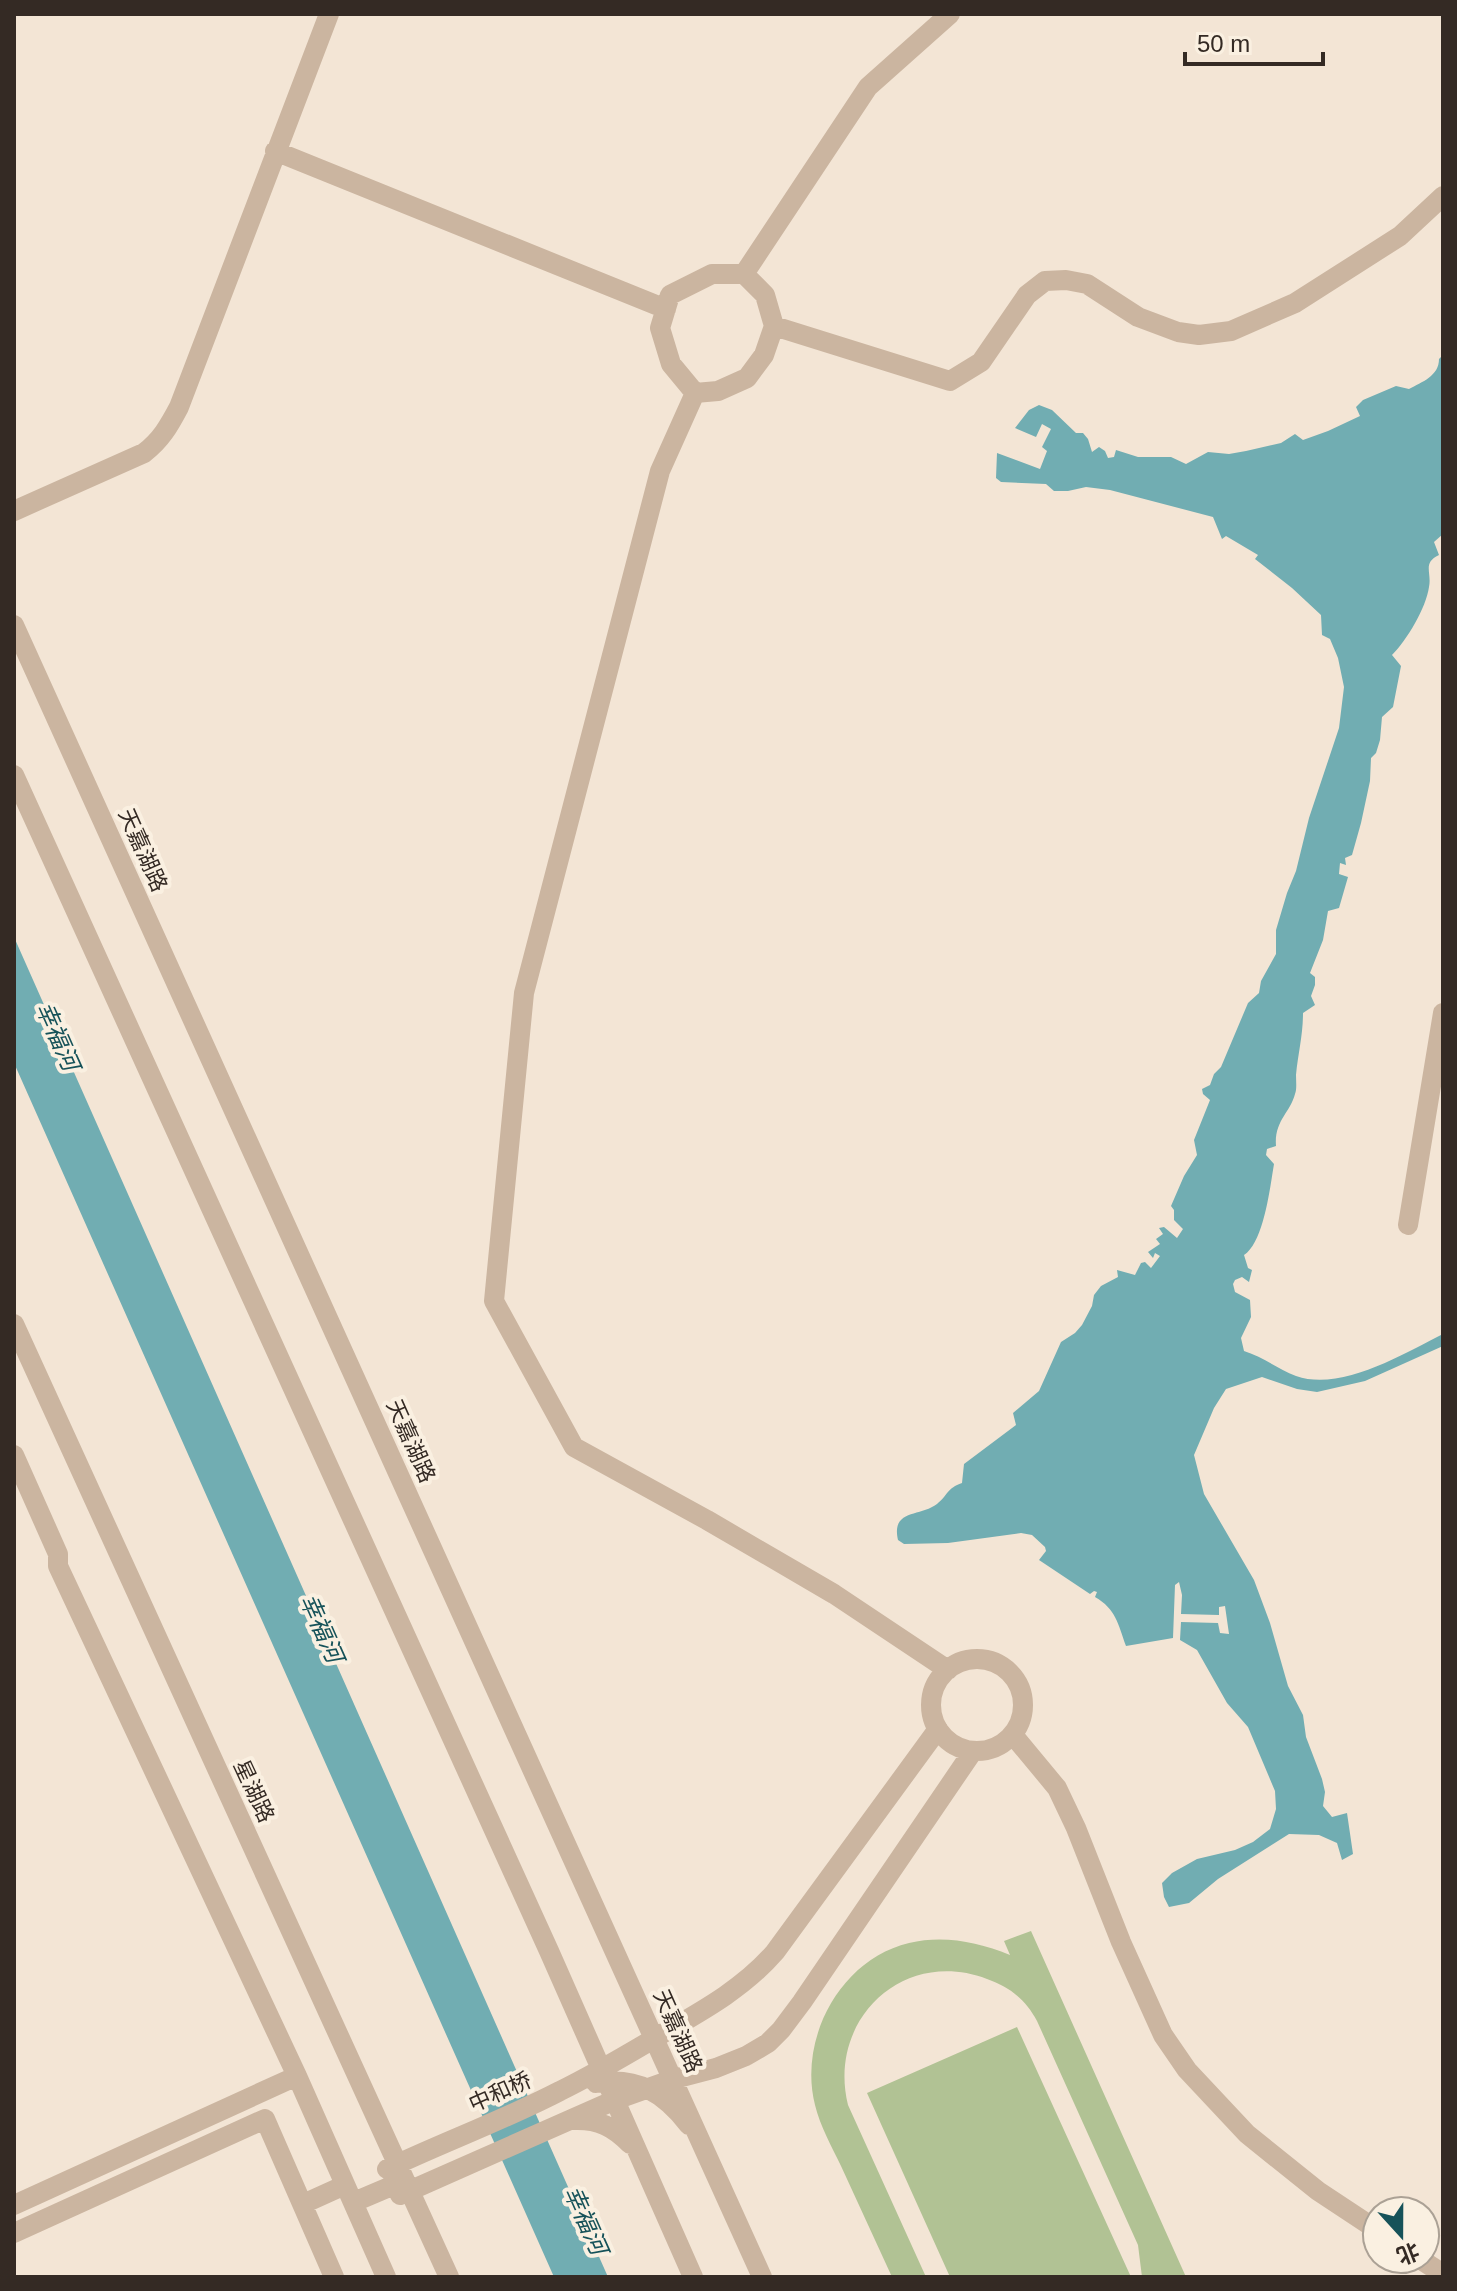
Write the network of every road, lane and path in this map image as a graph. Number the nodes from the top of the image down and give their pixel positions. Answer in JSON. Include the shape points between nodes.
{"nodes":[{"id":1,"x":329,"y":14,"type":"edge"},
{"id":2,"x":950,"y":14,"type":"edge"},
{"id":3,"x":275,"y":151,"type":"junction"},
{"id":4,"x":1443,"y":196,"type":"edge"},
{"id":5,"x":744,"y":274,"type":"junction"},
{"id":6,"x":666,"y":309,"type":"junction"},
{"id":7,"x":774,"y":326,"type":"junction"},
{"id":8,"x":695,"y":393,"type":"junction"},
{"id":9,"x":14,"y":511,"type":"edge"},
{"id":10,"x":14,"y":625,"type":"edge"},
{"id":11,"x":14,"y":775,"type":"edge"},
{"id":12,"x":1443,"y":1013,"type":"edge"},
{"id":13,"x":1408,"y":1225,"type":"dead end"},
{"id":14,"x":14,"y":1324,"type":"edge"},
{"id":15,"x":14,"y":1351,"type":"edge"},
{"id":16,"x":14,"y":1455,"type":"edge"},
{"id":17,"x":948,"y":1670,"type":"junction"},
{"id":18,"x":938,"y":1729,"type":"junction"},
{"id":19,"x":1013,"y":1735,"type":"junction"},
{"id":20,"x":973,"y":1751,"type":"junction"},
{"id":21,"x":655,"y":2038,"type":"junction"},
{"id":22,"x":297,"y":2076,"type":"junction"},
{"id":23,"x":674,"y":2079,"type":"junction"},
{"id":24,"x":607,"y":2084,"type":"junction"},
{"id":25,"x":648,"y":2088,"type":"junction"},
{"id":26,"x":571,"y":2120,"type":"junction"},
{"id":27,"x":377,"y":2132,"type":"junction"},
{"id":28,"x":461,"y":2136,"type":"junction"},
{"id":29,"x":703,"y":2144,"type":"junction"},
{"id":30,"x":640,"y":2156,"type":"junction"},
{"id":31,"x":398,"y":2177,"type":"junction"},
{"id":32,"x":350,"y":2194,"type":"junction"},
{"id":33,"x":303,"y":2204,"type":"junction"},
{"id":34,"x":14,"y":2205,"type":"edge"},
{"id":35,"x":1361,"y":2219,"type":"edge"},
{"id":36,"x":14,"y":2233,"type":"edge"},
{"id":37,"x":334,"y":2277,"type":"edge"},
{"id":38,"x":386,"y":2277,"type":"edge"},
{"id":39,"x":435,"y":2277,"type":"edge"},
{"id":40,"x":449,"y":2277,"type":"edge"},
{"id":41,"x":693,"y":2277,"type":"edge"},
{"id":42,"x":762,"y":2277,"type":"edge"}],
"edges":[{"from":1,"to":3,"type":"street"},
{"from":2,"to":5,"type":"street","via":[[868,87]]},
{"from":3,"to":6,"type":"street"},
{"from":3,"to":9,"type":"street","via":[[179,407],[163,436],[144,453]]},
{"from":4,"to":7,"type":"street","via":[[1400,236],[1308,295],[1231,331],[1178,332],[1138,317],[1087,284],[1045,281],[1027,295],[981,362],[950,381]]},
{"from":5,"to":6,"type":"street","via":[[712,274],[670,295]]},
{"from":5,"to":7,"type":"street","via":[[765,295]]},
{"from":6,"to":8,"type":"street","via":[[660,328],[671,364]]},
{"from":7,"to":8,"type":"street","via":[[764,355],[747,378],[718,391]]},
{"from":8,"to":17,"type":"street","via":[[660,471],[524,993],[494,1301],[574,1447],[834,1594]]},
{"from":10,"to":21,"type":"street","name":"天嘉湖路"},
{"from":11,"to":24,"type":"street"},
{"from":12,"to":13,"type":"street"},
{"from":14,"to":27,"type":"street","name":"星湖路"},
{"from":15,"to":27,"type":"street","name":"星湖路"},
{"from":16,"to":22,"type":"street","via":[[58,1554],[58,1566]]},
{"from":17,"to":18,"type":"street","via":[[933,1691],[932,1717]]},
{"from":17,"to":19,"type":"street","via":[[976,1659],[991,1661],[1015,1678],[1024,1707]]},
{"from":18,"to":20,"type":"street","via":[[959,1748]]},
{"from":18,"to":21,"type":"street","via":[[759,1971]]},
{"from":19,"to":20,"type":"street","via":[[988,1750]]},
{"from":19,"to":35,"type":"street","via":[[1057,1788],[1163,2035],[1187,2070],[1247,2134]]},
{"from":20,"to":23,"type":"street","via":[[781,2030],[746,2056]]},
{"from":21,"to":23,"type":"street","name":"天嘉湖路"},
{"from":21,"to":24,"type":"street"},
{"from":22,"to":32,"type":"street"},
{"from":22,"to":34,"type":"street"},
{"from":23,"to":25,"type":"street"},
{"from":23,"to":29,"type":"street","name":"天嘉湖路"},
{"from":24,"to":25,"type":"street"},
{"from":24,"to":26,"type":"street"},
{"from":24,"to":28,"type":"street","name":"中和桥","via":[[558,2092]]},
{"from":24,"to":30,"type":"street"},
{"from":25,"to":29,"type":"street","via":[[682,2116]]},
{"from":26,"to":30,"type":"street","via":[[589,2119],[610,2127]]},
{"from":26,"to":31,"type":"street","via":[[475,2162]]},
{"from":27,"to":28,"type":"street","via":[[407,2148]]},
{"from":27,"to":31,"type":"street","name":"星湖路"},
{"from":28,"to":31,"type":"street"},
{"from":29,"to":42,"type":"street","name":"天嘉湖路"},
{"from":30,"to":41,"type":"street"},
{"from":31,"to":32,"type":"street"},
{"from":31,"to":39,"type":"street","name":"星湖路"},
{"from":31,"to":40,"type":"street","name":"星湖路"},
{"from":32,"to":33,"type":"street"},
{"from":32,"to":38,"type":"street"},
{"from":33,"to":36,"type":"street","via":[[265,2119]]},
{"from":33,"to":37,"type":"street"}]}
